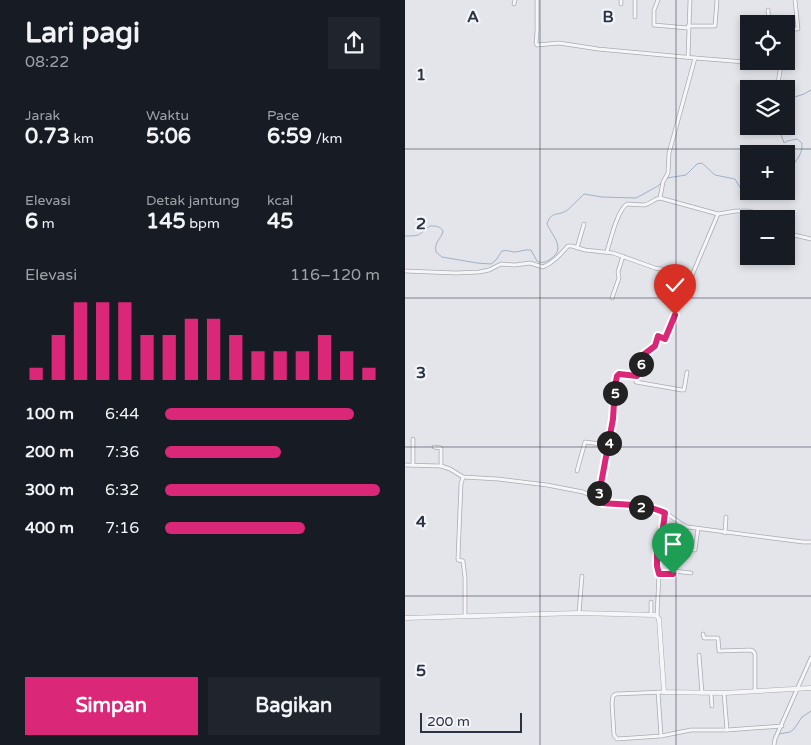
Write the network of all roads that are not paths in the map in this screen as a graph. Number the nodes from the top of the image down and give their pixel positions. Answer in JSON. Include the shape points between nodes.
{"nodes":[{"id":1,"x":537,"y":0,"type":"edge"},
{"id":2,"x":635,"y":0,"type":"edge"},
{"id":3,"x":658,"y":0,"type":"edge"},
{"id":4,"x":689,"y":0,"type":"edge"},
{"id":5,"x":717,"y":0,"type":"edge"},
{"id":6,"x":795,"y":0,"type":"edge"},
{"id":7,"x":768,"y":10,"type":"dead end"},
{"id":8,"x":768,"y":15,"type":"edge"},
{"id":9,"x":635,"y":16,"type":"dead end"},
{"id":10,"x":688,"y":27,"type":"junction"},
{"id":11,"x":795,"y":29,"type":"edge"},
{"id":12,"x":687,"y":57,"type":"junction"},
{"id":13,"x":695,"y":58,"type":"junction"},
{"id":14,"x":740,"y":62,"type":"edge"},
{"id":15,"x":660,"y":198,"type":"junction"},
{"id":16,"x":740,"y":211,"type":"edge"},
{"id":17,"x":718,"y":214,"type":"junction"},
{"id":18,"x":585,"y":224,"type":"dead end"},
{"id":19,"x":795,"y":235,"type":"edge"},
{"id":20,"x":811,"y":238,"type":"edge"},
{"id":21,"x":577,"y":248,"type":"junction"},
{"id":22,"x":607,"y":251,"type":"junction"},
{"id":23,"x":623,"y":256,"type":"junction"},
{"id":24,"x":405,"y":271,"type":"edge"},
{"id":25,"x":691,"y":278,"type":"junction"},
{"id":26,"x":612,"y":298,"type":"dead end"},
{"id":27,"x":687,"y":372,"type":"dead end"},
{"id":28,"x":635,"y":376,"type":"junction"},
{"id":29,"x":413,"y":439,"type":"dead end"},
{"id":30,"x":609,"y":445,"type":"junction"},
{"id":31,"x":434,"y":447,"type":"dead end"},
{"id":32,"x":405,"y":465,"type":"edge"},
{"id":33,"x":413,"y":465,"type":"junction"},
{"id":34,"x":441,"y":466,"type":"junction"},
{"id":35,"x":577,"y":471,"type":"dead end"},
{"id":36,"x":463,"y":477,"type":"junction"},
{"id":37,"x":598,"y":500,"type":"junction"},
{"id":38,"x":665,"y":513,"type":"junction"},
{"id":39,"x":726,"y":516,"type":"dead end"},
{"id":40,"x":698,"y":529,"type":"junction"},
{"id":41,"x":725,"y":533,"type":"junction"},
{"id":42,"x":811,"y":542,"type":"edge"},
{"id":43,"x":682,"y":550,"type":"dead end"},
{"id":44,"x":691,"y":573,"type":"dead end"},
{"id":45,"x":659,"y":574,"type":"junction"},
{"id":46,"x":582,"y":576,"type":"dead end"},
{"id":47,"x":651,"y":602,"type":"dead end"},
{"id":48,"x":579,"y":613,"type":"junction"},
{"id":49,"x":651,"y":614,"type":"junction"},
{"id":50,"x":465,"y":616,"type":"junction"},
{"id":51,"x":657,"y":616,"type":"junction"},
{"id":52,"x":405,"y":618,"type":"edge"},
{"id":53,"x":703,"y":634,"type":"dead end"},
{"id":54,"x":699,"y":655,"type":"dead end"},
{"id":55,"x":811,"y":658,"type":"edge"},
{"id":56,"x":799,"y":688,"type":"junction"},
{"id":57,"x":811,"y":688,"type":"edge"},
{"id":58,"x":755,"y":691,"type":"junction"},
{"id":59,"x":658,"y":692,"type":"junction"},
{"id":60,"x":664,"y":692,"type":"junction"},
{"id":61,"x":702,"y":693,"type":"junction"},
{"id":62,"x":711,"y":693,"type":"junction"},
{"id":63,"x":724,"y":693,"type":"junction"},
{"id":64,"x":712,"y":706,"type":"dead end"},
{"id":65,"x":782,"y":726,"type":"junction"},
{"id":66,"x":727,"y":730,"type":"junction"},
{"id":67,"x":661,"y":736,"type":"junction"},
{"id":68,"x":619,"y":738,"type":"junction"},
{"id":69,"x":619,"y":745,"type":"edge"},
{"id":70,"x":774,"y":745,"type":"edge"}],
"edges":[{"from":1,"to":12,"type":"street","via":[[537,45],[559,43]]},
{"from":2,"to":9,"type":"street"},
{"from":3,"to":10,"type":"street","via":[[654,25]]},
{"from":4,"to":10,"type":"street"},
{"from":5,"to":10,"type":"street","via":[[715,26]]},
{"from":6,"to":11,"type":"street","via":[[798,29]]},
{"from":7,"to":8,"type":"street"},
{"from":10,"to":12,"type":"street"},
{"from":12,"to":13,"type":"street"},
{"from":13,"to":14,"type":"street"},
{"from":13,"to":15,"type":"street"},
{"from":15,"to":17,"type":"street"},
{"from":15,"to":22,"type":"street","via":[[645,205],[625,205]]},
{"from":16,"to":17,"type":"street"},
{"from":17,"to":25,"type":"street"},
{"from":18,"to":21,"type":"street"},
{"from":19,"to":20,"type":"street"},
{"from":21,"to":22,"type":"street"},
{"from":21,"to":24,"type":"street","via":[[568,246],[559,257],[543,266],[501,264],[473,273]]},
{"from":22,"to":23,"type":"street"},
{"from":23,"to":25,"type":"street"},
{"from":23,"to":26,"type":"street"},
{"from":25,"to":28,"type":"street","via":[[665,339],[658,336],[655,346],[643,355]]},
{"from":27,"to":28,"type":"street","via":[[684,390],[636,382]]},
{"from":28,"to":30,"type":"street","via":[[619,374],[616,377]]},
{"from":29,"to":33,"type":"street"},
{"from":30,"to":35,"type":"street","via":[[585,442]]},
{"from":30,"to":37,"type":"street"},
{"from":31,"to":34,"type":"street","via":[[442,448]]},
{"from":32,"to":33,"type":"street"},
{"from":33,"to":34,"type":"street"},
{"from":34,"to":36,"type":"street"},
{"from":36,"to":37,"type":"street","via":[[547,485],[583,492]]},
{"from":36,"to":50,"type":"street","via":[[458,559],[463,561]]},
{"from":37,"to":38,"type":"street"},
{"from":38,"to":40,"type":"street","via":[[683,525]]},
{"from":38,"to":45,"type":"street","via":[[662,535],[657,543]]},
{"from":39,"to":41,"type":"street"},
{"from":40,"to":41,"type":"street"},
{"from":40,"to":43,"type":"street","via":[[695,550]]},
{"from":41,"to":42,"type":"street"},
{"from":44,"to":45,"type":"street","via":[[674,571],[673,575]]},
{"from":45,"to":51,"type":"street"},
{"from":46,"to":48,"type":"street"},
{"from":47,"to":49,"type":"street"},
{"from":48,"to":49,"type":"street"},
{"from":48,"to":50,"type":"street"},
{"from":49,"to":51,"type":"street"},
{"from":50,"to":52,"type":"street"},
{"from":51,"to":60,"type":"street"},
{"from":53,"to":58,"type":"street","via":[[703,638],[718,638],[719,651],[753,651]]},
{"from":54,"to":61,"type":"street"},
{"from":55,"to":56,"type":"street"},
{"from":56,"to":57,"type":"street"},
{"from":56,"to":58,"type":"street"},
{"from":56,"to":65,"type":"street"},
{"from":58,"to":63,"type":"street"},
{"from":59,"to":60,"type":"street"},
{"from":59,"to":67,"type":"street"},
{"from":59,"to":68,"type":"street","via":[[613,696],[614,735]]},
{"from":60,"to":61,"type":"street"},
{"from":61,"to":62,"type":"street"},
{"from":62,"to":63,"type":"street"},
{"from":62,"to":64,"type":"street"},
{"from":63,"to":66,"type":"street"},
{"from":65,"to":66,"type":"street"},
{"from":65,"to":70,"type":"street"},
{"from":66,"to":67,"type":"street","via":[[691,730]]},
{"from":67,"to":68,"type":"street"},
{"from":68,"to":69,"type":"street"}]}
